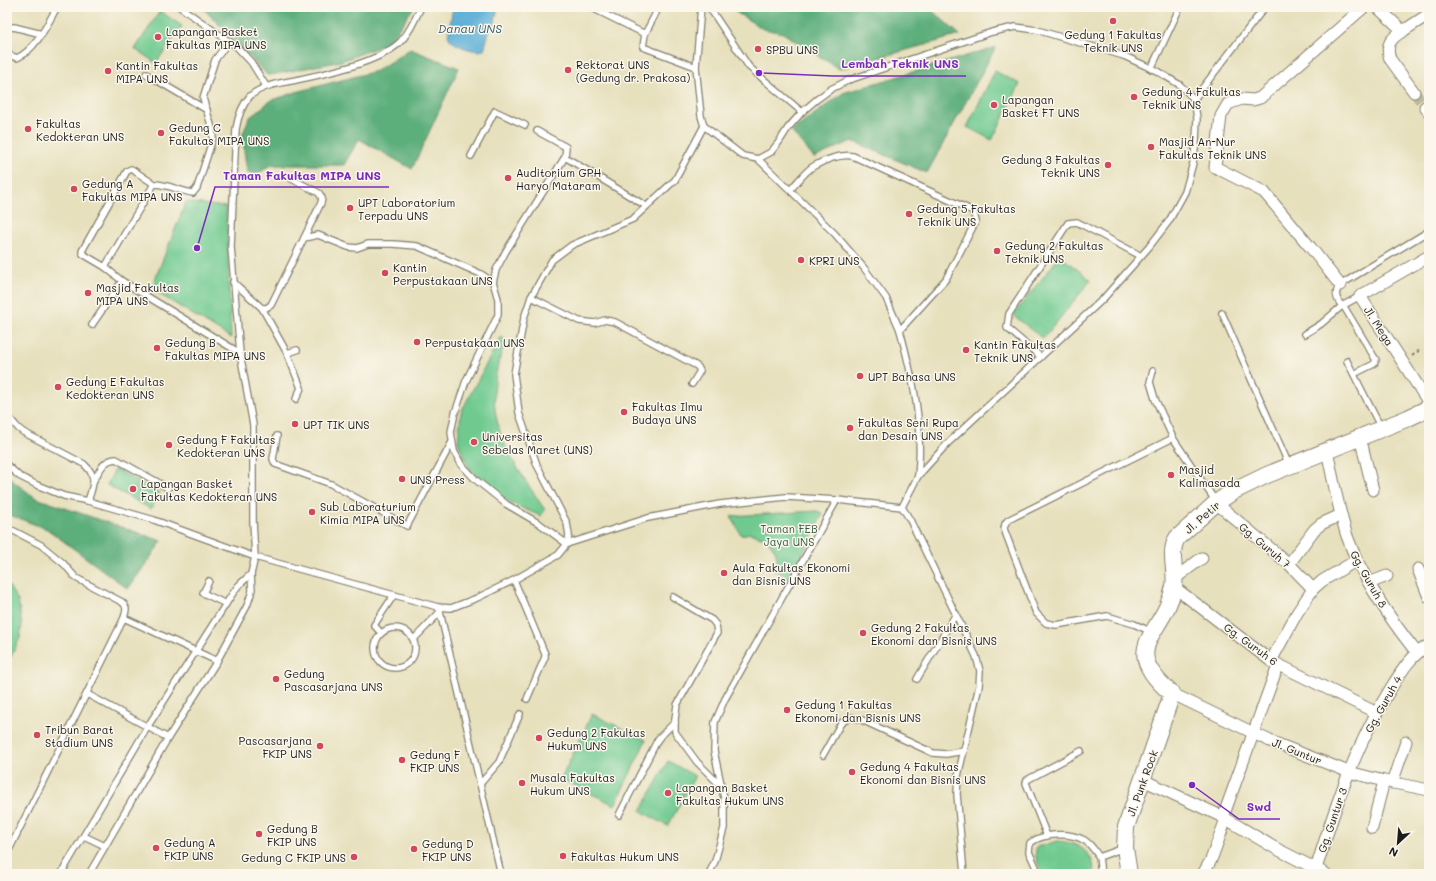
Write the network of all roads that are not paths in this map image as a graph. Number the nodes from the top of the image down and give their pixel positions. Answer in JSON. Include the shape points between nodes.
{"nodes":[{"id":1,"x":57,"y":7,"type":"edge"},
{"id":2,"x":180,"y":7,"type":"edge"},
{"id":3,"x":421,"y":7,"type":"edge"},
{"id":4,"x":590,"y":7,"type":"edge"},
{"id":5,"x":659,"y":7,"type":"edge"},
{"id":6,"x":701,"y":7,"type":"edge"},
{"id":7,"x":709,"y":7,"type":"edge"},
{"id":8,"x":1180,"y":7,"type":"edge"},
{"id":9,"x":1265,"y":7,"type":"edge"},
{"id":10,"x":1364,"y":7,"type":"edge"},
{"id":11,"x":1377,"y":7,"type":"edge"},
{"id":12,"x":1429,"y":14,"type":"edge"},
{"id":13,"x":7,"y":28,"type":"edge"},
{"id":14,"x":1403,"y":31,"type":"junction"},
{"id":15,"x":42,"y":34,"type":"junction"},
{"id":16,"x":645,"y":34,"type":"junction"},
{"id":17,"x":229,"y":41,"type":"junction"},
{"id":18,"x":7,"y":54,"type":"edge"},
{"id":19,"x":696,"y":67,"type":"junction"},
{"id":20,"x":1151,"y":69,"type":"junction"},
{"id":21,"x":146,"y":74,"type":"dead end"},
{"id":22,"x":266,"y":86,"type":"junction"},
{"id":23,"x":1414,"y":92,"type":"tunnel mouth"},
{"id":24,"x":1194,"y":99,"type":"junction"},
{"id":25,"x":207,"y":110,"type":"junction"},
{"id":26,"x":802,"y":112,"type":"junction"},
{"id":27,"x":525,"y":125,"type":"dead end"},
{"id":28,"x":704,"y":126,"type":"junction"},
{"id":29,"x":537,"y":131,"type":"dead end"},
{"id":30,"x":471,"y":156,"type":"dead end"},
{"id":31,"x":565,"y":157,"type":"junction"},
{"id":32,"x":758,"y":159,"type":"junction"},
{"id":33,"x":292,"y":179,"type":"dead end"},
{"id":34,"x":154,"y":184,"type":"junction"},
{"id":35,"x":790,"y":190,"type":"junction"},
{"id":36,"x":646,"y":206,"type":"junction"},
{"id":37,"x":1429,"y":231,"type":"edge"},
{"id":38,"x":304,"y":238,"type":"junction"},
{"id":39,"x":1141,"y":256,"type":"junction"},
{"id":40,"x":1429,"y":256,"type":"edge"},
{"id":41,"x":105,"y":266,"type":"junction"},
{"id":42,"x":122,"y":281,"type":"junction"},
{"id":43,"x":233,"y":282,"type":"junction"},
{"id":44,"x":493,"y":282,"type":"junction"},
{"id":45,"x":1340,"y":285,"type":"junction"},
{"id":46,"x":1360,"y":296,"type":"junction"},
{"id":47,"x":531,"y":297,"type":"junction"},
{"id":48,"x":1342,"y":306,"type":"junction"},
{"id":49,"x":262,"y":308,"type":"junction"},
{"id":50,"x":1222,"y":313,"type":"dead end"},
{"id":51,"x":92,"y":325,"type":"dead end"},
{"id":52,"x":900,"y":330,"type":"junction"},
{"id":53,"x":1305,"y":334,"type":"dead end"},
{"id":54,"x":297,"y":350,"type":"dead end"},
{"id":55,"x":287,"y":352,"type":"junction"},
{"id":56,"x":240,"y":353,"type":"junction"},
{"id":57,"x":1041,"y":358,"type":"junction"},
{"id":58,"x":1347,"y":361,"type":"dead end"},
{"id":59,"x":1153,"y":372,"type":"dead end"},
{"id":60,"x":1354,"y":374,"type":"junction"},
{"id":61,"x":692,"y":384,"type":"dead end"},
{"id":62,"x":296,"y":399,"type":"dead end"},
{"id":63,"x":1429,"y":403,"type":"edge"},
{"id":64,"x":1429,"y":408,"type":"edge"},
{"id":65,"x":7,"y":415,"type":"edge"},
{"id":66,"x":1382,"y":428,"type":"junction"},
{"id":67,"x":277,"y":436,"type":"dead end"},
{"id":68,"x":1360,"y":437,"type":"junction"},
{"id":69,"x":1173,"y":438,"type":"junction"},
{"id":70,"x":453,"y":442,"type":"junction"},
{"id":71,"x":1327,"y":450,"type":"junction"},
{"id":72,"x":7,"y":465,"type":"edge"},
{"id":73,"x":1289,"y":466,"type":"junction"},
{"id":74,"x":918,"y":476,"type":"junction"},
{"id":75,"x":94,"y":480,"type":"junction"},
{"id":76,"x":168,"y":488,"type":"dead end"},
{"id":77,"x":1374,"y":490,"type":"dead end"},
{"id":78,"x":837,"y":500,"type":"junction"},
{"id":79,"x":88,"y":501,"type":"junction"},
{"id":80,"x":1216,"y":503,"type":"junction"},
{"id":81,"x":902,"y":507,"type":"junction"},
{"id":82,"x":1341,"y":515,"type":"junction"},
{"id":83,"x":7,"y":529,"type":"edge"},
{"id":84,"x":568,"y":544,"type":"junction"},
{"id":85,"x":255,"y":557,"type":"junction"},
{"id":86,"x":1202,"y":558,"type":"dead end"},
{"id":87,"x":1357,"y":560,"type":"junction"},
{"id":88,"x":1289,"y":564,"type":"junction"},
{"id":89,"x":1418,"y":569,"type":"dead end"},
{"id":90,"x":251,"y":574,"type":"junction"},
{"id":91,"x":1387,"y":576,"type":"dead end"},
{"id":92,"x":209,"y":580,"type":"dead end"},
{"id":93,"x":514,"y":580,"type":"junction"},
{"id":94,"x":1174,"y":583,"type":"junction"},
{"id":95,"x":1369,"y":583,"type":"junction"},
{"id":96,"x":1313,"y":589,"type":"junction"},
{"id":97,"x":394,"y":595,"type":"junction"},
{"id":98,"x":672,"y":597,"type":"dead end"},
{"id":99,"x":1429,"y":597,"type":"edge"},
{"id":100,"x":226,"y":604,"type":"junction"},
{"id":101,"x":439,"y":610,"type":"junction"},
{"id":102,"x":956,"y":614,"type":"junction"},
{"id":103,"x":124,"y":618,"type":"junction"},
{"id":104,"x":381,"y":633,"type":"junction"},
{"id":105,"x":1152,"y":633,"type":"junction"},
{"id":106,"x":414,"y":639,"type":"junction"},
{"id":107,"x":1429,"y":646,"type":"edge"},
{"id":108,"x":196,"y":652,"type":"junction"},
{"id":109,"x":1417,"y":653,"type":"junction"},
{"id":110,"x":217,"y":661,"type":"junction"},
{"id":111,"x":1275,"y":663,"type":"junction"},
{"id":112,"x":917,"y":679,"type":"dead end"},
{"id":113,"x":1171,"y":693,"type":"junction"},
{"id":114,"x":87,"y":694,"type":"junction"},
{"id":115,"x":526,"y":699,"type":"dead end"},
{"id":116,"x":1376,"y":713,"type":"junction"},
{"id":117,"x":520,"y":714,"type":"dead end"},
{"id":118,"x":675,"y":722,"type":"junction"},
{"id":119,"x":148,"y":726,"type":"junction"},
{"id":120,"x":1253,"y":732,"type":"junction"},
{"id":121,"x":168,"y":738,"type":"junction"},
{"id":122,"x":1406,"y":742,"type":"dead end"},
{"id":123,"x":964,"y":751,"type":"junction"},
{"id":124,"x":1081,"y":751,"type":"dead end"},
{"id":125,"x":823,"y":755,"type":"dead end"},
{"id":126,"x":1349,"y":772,"type":"junction"},
{"id":127,"x":1144,"y":780,"type":"junction"},
{"id":128,"x":1388,"y":782,"type":"junction"},
{"id":129,"x":480,"y":784,"type":"junction"},
{"id":130,"x":722,"y":786,"type":"junction"},
{"id":131,"x":1429,"y":790,"type":"edge"},
{"id":132,"x":619,"y":815,"type":"dead end"},
{"id":133,"x":1224,"y":818,"type":"junction"},
{"id":134,"x":1372,"y":828,"type":"dead end"},
{"id":135,"x":84,"y":836,"type":"junction"},
{"id":136,"x":1047,"y":836,"type":"junction"},
{"id":137,"x":105,"y":846,"type":"junction"},
{"id":138,"x":1125,"y":848,"type":"junction"},
{"id":139,"x":8,"y":852,"type":"edge"},
{"id":140,"x":1099,"y":857,"type":"junction"},
{"id":141,"x":1321,"y":872,"type":"edge"},
{"id":142,"x":61,"y":874,"type":"edge"},
{"id":143,"x":89,"y":874,"type":"edge"},
{"id":144,"x":501,"y":874,"type":"edge"},
{"id":145,"x":709,"y":874,"type":"edge"},
{"id":146,"x":964,"y":874,"type":"edge"},
{"id":147,"x":1039,"y":874,"type":"edge"},
{"id":148,"x":1100,"y":874,"type":"edge"},
{"id":149,"x":1129,"y":874,"type":"edge"},
{"id":150,"x":1203,"y":874,"type":"edge"}],
"edges":[{"from":1,"to":15,"type":"lane"},
{"from":2,"to":17,"type":"lane"},
{"from":3,"to":22,"type":"lane","via":[[399,43],[383,54],[365,62]]},
{"from":4,"to":16,"type":"lane"},
{"from":5,"to":16,"type":"lane"},
{"from":6,"to":19,"type":"lane"},
{"from":7,"to":26,"type":"lane","via":[[749,67]]},
{"from":8,"to":20,"type":"lane"},
{"from":9,"to":24,"type":"lane"},
{"from":10,"to":45,"type":"street","via":[[1260,98],[1242,99],[1228,104],[1221,116],[1216,154],[1215,167],[1264,192]]},
{"from":11,"to":14,"type":"street"},
{"from":12,"to":14,"type":"street"},
{"from":13,"to":15,"type":"lane","via":[[14,27]]},
{"from":14,"to":23,"type":"street","via":[[1394,36],[1388,53]]},
{"from":15,"to":18,"type":"lane","via":[[22,56],[17,58]]},
{"from":16,"to":19,"type":"lane","via":[[642,44],[644,48]]},
{"from":17,"to":22,"type":"lane","via":[[251,62]]},
{"from":17,"to":25,"type":"lane","via":[[215,60],[209,76],[203,98]]},
{"from":19,"to":28,"type":"lane"},
{"from":20,"to":24,"type":"lane","via":[[1180,85]]},
{"from":20,"to":26,"type":"lane","via":[[1124,56],[1037,30],[1015,27],[992,32],[849,80],[821,96]]},
{"from":21,"to":25,"type":"lane"},
{"from":22,"to":43,"type":"lane","via":[[250,96],[240,111],[236,129],[231,248]]},
{"from":24,"to":39,"type":"lane","via":[[1197,118],[1196,142],[1185,192],[1169,221]]},
{"from":25,"to":34,"type":"lane","via":[[213,138],[197,188],[193,193]]},
{"from":26,"to":32,"type":"lane","via":[[770,152]]},
{"from":27,"to":30,"type":"lane","via":[[495,111]]},
{"from":28,"to":32,"type":"lane","via":[[743,156]]},
{"from":28,"to":36,"type":"lane","via":[[675,180]]},
{"from":29,"to":31,"type":"lane","via":[[566,147]]},
{"from":31,"to":36,"type":"lane"},
{"from":31,"to":44,"type":"lane","via":[[506,251]]},
{"from":32,"to":35,"type":"lane"},
{"from":33,"to":38,"type":"lane","via":[[319,193],[322,198]]},
{"from":34,"to":41,"type":"lane"},
{"from":34,"to":41,"type":"lane","via":[[133,170],[127,171],[82,251]]},
{"from":35,"to":52,"type":"lane","via":[[835,234],[864,268],[886,298]]},
{"from":35,"to":52,"type":"lane","via":[[814,166],[840,156],[853,156],[973,211],[976,221],[946,279]]},
{"from":36,"to":47,"type":"lane","via":[[634,219],[572,245],[552,260]]},
{"from":37,"to":45,"type":"lane"},
{"from":38,"to":44,"type":"lane","via":[[318,235],[357,248],[368,244],[417,246],[481,274]]},
{"from":38,"to":49,"type":"lane","via":[[271,305]]},
{"from":39,"to":57,"type":"lane","via":[[1104,299]]},
{"from":39,"to":57,"type":"lane","via":[[1077,222],[1068,223],[1009,314],[1007,328]]},
{"from":40,"to":46,"type":"street","name":"Jl. Mega"},
{"from":41,"to":42,"type":"lane"},
{"from":42,"to":51,"type":"lane"},
{"from":42,"to":56,"type":"lane"},
{"from":43,"to":49,"type":"lane"},
{"from":43,"to":56,"type":"lane"},
{"from":44,"to":70,"type":"lane","via":[[498,300],[498,315],[466,381],[455,413]]},
{"from":45,"to":48,"type":"lane","via":[[1336,296]]},
{"from":46,"to":48,"type":"lane"},
{"from":46,"to":63,"type":"street","name":"Jl. Mega"},
{"from":47,"to":61,"type":"lane","via":[[579,321],[615,322],[689,361],[699,368],[699,373]]},
{"from":47,"to":84,"type":"lane","via":[[524,318],[514,374],[519,413],[537,465],[567,523]]},
{"from":48,"to":53,"type":"lane"},
{"from":48,"to":60,"type":"lane","via":[[1376,360],[1374,364]]},
{"from":49,"to":55,"type":"lane"},
{"from":50,"to":73,"type":"lane"},
{"from":52,"to":74,"type":"lane","via":[[915,401],[919,438]]},
{"from":54,"to":55,"type":"lane"},
{"from":55,"to":62,"type":"lane","via":[[301,388]]},
{"from":56,"to":85,"type":"lane","via":[[253,425]]},
{"from":57,"to":74,"type":"lane","via":[[948,443]]},
{"from":58,"to":60,"type":"lane"},
{"from":59,"to":69,"type":"lane","via":[[1150,382],[1155,399]]},
{"from":60,"to":66,"type":"lane"},
{"from":64,"to":66,"type":"main road","name":"Jl. Petir"},
{"from":65,"to":75,"type":"lane","via":[[23,432],[84,464],[90,469]]},
{"from":66,"to":68,"type":"main road","name":"Jl. Petir"},
{"from":67,"to":70,"type":"lane","via":[[272,459],[275,464],[331,484],[407,526]]},
{"from":68,"to":71,"type":"main road","name":"Jl. Petir"},
{"from":68,"to":77,"type":"street"},
{"from":69,"to":80,"type":"lane"},
{"from":69,"to":105,"type":"lane","via":[[1008,520],[1004,529],[1036,613],[1046,623],[1056,624],[1107,616],[1134,624]]},
{"from":70,"to":84,"type":"lane","via":[[454,451],[461,464],[476,480],[506,504]]},
{"from":71,"to":73,"type":"main road","name":"Jl. Petir"},
{"from":71,"to":82,"type":"street","name":"Gg. Guruh 8"},
{"from":72,"to":79,"type":"lane","via":[[19,476],[37,486]]},
{"from":73,"to":80,"type":"main road","name":"Jl. Petir","via":[[1250,483]]},
{"from":74,"to":81,"type":"lane"},
{"from":75,"to":76,"type":"lane","via":[[104,463],[116,459]]},
{"from":75,"to":79,"type":"lane"},
{"from":78,"to":81,"type":"lane"},
{"from":78,"to":84,"type":"lane","via":[[786,498],[720,504],[648,518]]},
{"from":78,"to":130,"type":"lane","via":[[725,699],[715,722],[714,751]]},
{"from":79,"to":85,"type":"lane","via":[[154,520]]},
{"from":80,"to":88,"type":"street","name":"Gg. Guruh 7"},
{"from":80,"to":94,"type":"main road","name":"Jl. Petir","via":[[1177,538],[1172,558]]},
{"from":81,"to":102,"type":"lane"},
{"from":82,"to":87,"type":"street","name":"Gg. Guruh 8"},
{"from":82,"to":88,"type":"street","via":[[1314,530]]},
{"from":83,"to":103,"type":"lane","via":[[41,545],[76,578],[126,605]]},
{"from":84,"to":93,"type":"lane","via":[[558,555]]},
{"from":85,"to":90,"type":"lane"},
{"from":85,"to":97,"type":"lane"},
{"from":86,"to":94,"type":"street"},
{"from":87,"to":95,"type":"street","name":"Gg. Guruh 8"},
{"from":87,"to":96,"type":"street"},
{"from":88,"to":96,"type":"street","name":"Gg. Guruh 7"},
{"from":89,"to":99,"type":"street"},
{"from":90,"to":100,"type":"lane","via":[[238,586]]},
{"from":90,"to":110,"type":"lane","via":[[252,591],[247,606]]},
{"from":91,"to":95,"type":"street"},
{"from":92,"to":100,"type":"lane","via":[[204,593]]},
{"from":93,"to":101,"type":"lane","via":[[463,604]]},
{"from":93,"to":115,"type":"lane","via":[[545,654]]},
{"from":94,"to":105,"type":"main road","name":"Jl. Petir","via":[[1165,613]]},
{"from":94,"to":111,"type":"street","name":"Gg. Guruh 6"},
{"from":95,"to":109,"type":"street","name":"Gg. Guruh 8"},
{"from":96,"to":111,"type":"street","via":[[1298,613]]},
{"from":97,"to":101,"type":"lane"},
{"from":97,"to":104,"type":"lane","via":[[374,625]]},
{"from":98,"to":118,"type":"lane","via":[[712,620],[717,633],[678,705]]},
{"from":100,"to":108,"type":"lane"},
{"from":101,"to":106,"type":"lane"},
{"from":101,"to":129,"type":"lane"},
{"from":102,"to":112,"type":"lane"},
{"from":102,"to":123,"type":"lane","via":[[976,656],[980,671]]},
{"from":103,"to":108,"type":"lane"},
{"from":103,"to":114,"type":"lane"},
{"from":104,"to":106,"type":"lane","via":[[390,628],[399,628],[408,632]]},
{"from":104,"to":106,"type":"lane","via":[[376,640],[377,657],[391,668],[400,668],[414,657]]},
{"from":105,"to":113,"type":"main road","name":"Jl. Petir","via":[[1146,647],[1147,665]]},
{"from":107,"to":109,"type":"street","name":"Gg. Guruh 4"},
{"from":108,"to":110,"type":"lane"},
{"from":108,"to":119,"type":"lane"},
{"from":109,"to":116,"type":"street","name":"Gg. Guruh 4","via":[[1400,673]]},
{"from":110,"to":121,"type":"lane"},
{"from":111,"to":116,"type":"street","name":"Gg. Guruh 6"},
{"from":111,"to":120,"type":"street"},
{"from":113,"to":120,"type":"street","name":"Jl. Guntur"},
{"from":113,"to":127,"type":"main road","name":"Jl. Punk Rock"},
{"from":114,"to":119,"type":"lane"},
{"from":114,"to":139,"type":"lane"},
{"from":116,"to":126,"type":"street","name":"Gg. Guruh 4"},
{"from":117,"to":129,"type":"lane","via":[[499,762]]},
{"from":118,"to":130,"type":"lane","via":[[676,732],[697,762]]},
{"from":118,"to":132,"type":"lane","via":[[658,739]]},
{"from":119,"to":121,"type":"lane"},
{"from":119,"to":135,"type":"lane"},
{"from":120,"to":126,"type":"street","name":"Jl. Guntur"},
{"from":120,"to":133,"type":"street"},
{"from":121,"to":137,"type":"lane"},
{"from":122,"to":128,"type":"street"},
{"from":123,"to":125,"type":"lane","via":[[933,753],[851,717],[841,723]]},
{"from":123,"to":146,"type":"lane","via":[[957,794]]},
{"from":124,"to":136,"type":"lane","via":[[1027,780]]},
{"from":126,"to":128,"type":"street","name":"Jl. Guntur"},
{"from":126,"to":141,"type":"street","name":"Gg. Guntur 3","via":[[1336,807]]},
{"from":127,"to":133,"type":"street"},
{"from":127,"to":138,"type":"main road","name":"Jl. Punk Rock","via":[[1126,827]]},
{"from":128,"to":131,"type":"street","name":"Jl. Guntur"},
{"from":128,"to":134,"type":"street"},
{"from":129,"to":144,"type":"lane"},
{"from":130,"to":145,"type":"lane","via":[[724,828]]},
{"from":133,"to":141,"type":"street"},
{"from":133,"to":150,"type":"street","via":[[1211,860]]},
{"from":135,"to":137,"type":"lane"},
{"from":135,"to":142,"type":"lane"},
{"from":136,"to":140,"type":"lane","via":[[1079,838],[1089,844]]},
{"from":136,"to":147,"type":"lane","via":[[1032,841],[1029,845],[1029,852]]},
{"from":137,"to":143,"type":"lane"},
{"from":138,"to":140,"type":"lane"},
{"from":138,"to":149,"type":"main road","name":"Jl. Punk Rock"},
{"from":140,"to":148,"type":"lane"}]}
